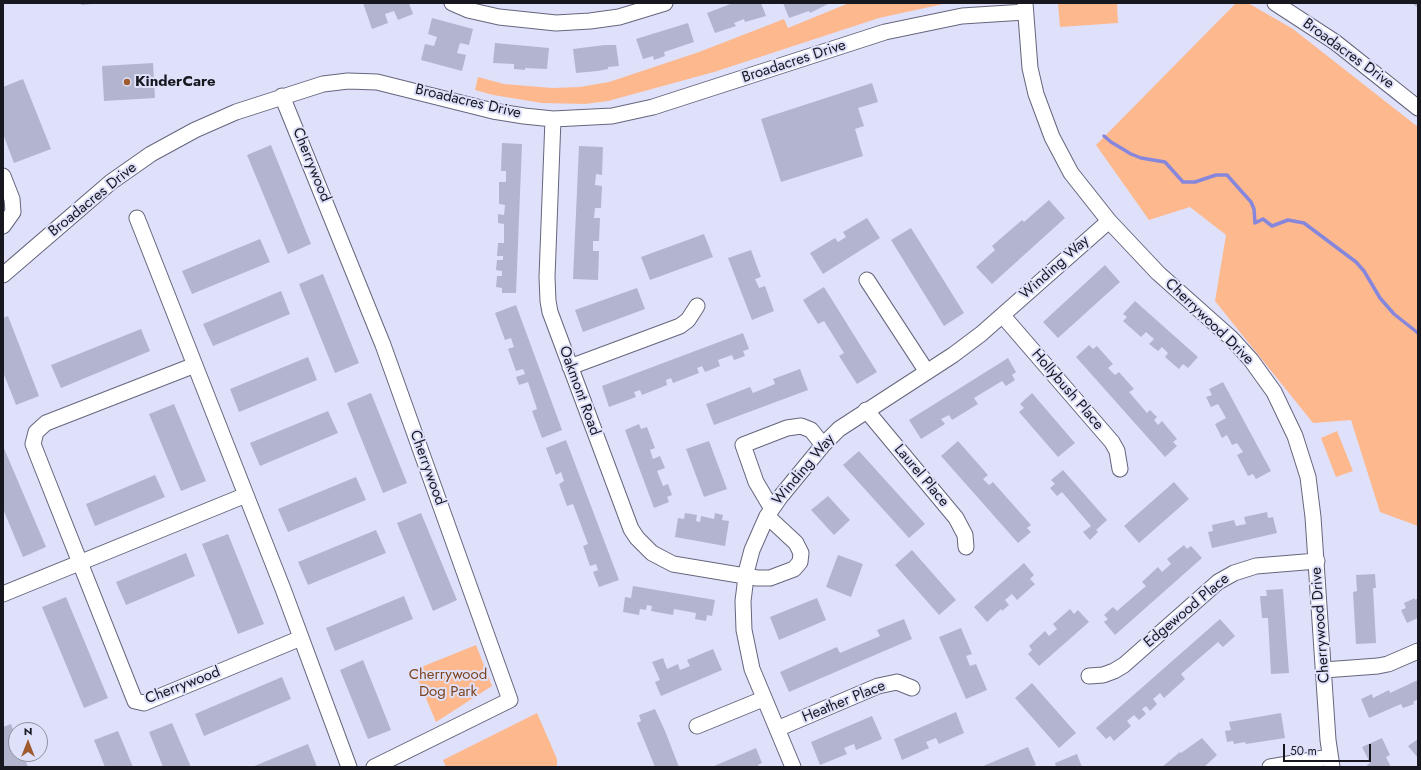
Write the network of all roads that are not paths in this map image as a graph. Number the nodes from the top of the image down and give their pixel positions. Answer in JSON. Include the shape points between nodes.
{"nodes":[{"id":1,"x":452,"y":3,"type":"edge"},
{"id":2,"x":665,"y":3,"type":"edge"},
{"id":3,"x":1275,"y":3,"type":"edge"},
{"id":4,"x":1025,"y":7,"type":"edge"},
{"id":5,"x":282,"y":96,"type":"junction"},
{"id":6,"x":1418,"y":108,"type":"edge"},
{"id":7,"x":554,"y":119,"type":"junction"},
{"id":8,"x":3,"y":176,"type":"edge"},
{"id":9,"x":137,"y":218,"type":"dead end"},
{"id":10,"x":1109,"y":220,"type":"junction"},
{"id":11,"x":3,"y":226,"type":"edge"},
{"id":12,"x":3,"y":275,"type":"edge"},
{"id":13,"x":867,"y":280,"type":"dead end"},
{"id":14,"x":697,"y":306,"type":"dead end"},
{"id":15,"x":1003,"y":316,"type":"junction"},
{"id":16,"x":195,"y":365,"type":"junction"},
{"id":17,"x":570,"y":367,"type":"junction"},
{"id":18,"x":927,"y":372,"type":"junction"},
{"id":19,"x":866,"y":410,"type":"junction"},
{"id":20,"x":823,"y":445,"type":"junction"},
{"id":21,"x":1120,"y":470,"type":"dead end"},
{"id":22,"x":246,"y":495,"type":"junction"},
{"id":23,"x":770,"y":513,"type":"junction"},
{"id":24,"x":966,"y":547,"type":"dead end"},
{"id":25,"x":1317,"y":561,"type":"junction"},
{"id":26,"x":79,"y":563,"type":"junction"},
{"id":27,"x":746,"y":577,"type":"junction"},
{"id":28,"x":3,"y":594,"type":"edge"},
{"id":29,"x":301,"y":638,"type":"junction"},
{"id":30,"x":1418,"y":651,"type":"edge"},
{"id":31,"x":1324,"y":670,"type":"junction"},
{"id":32,"x":1089,"y":676,"type":"dead end"},
{"id":33,"x":912,"y":688,"type":"dead end"},
{"id":34,"x":763,"y":699,"type":"junction"},
{"id":35,"x":697,"y":726,"type":"dead end"},
{"id":36,"x":777,"y":729,"type":"junction"},
{"id":37,"x":1331,"y":762,"type":"edge"},
{"id":38,"x":349,"y":767,"type":"edge"},
{"id":39,"x":374,"y":767,"type":"edge"},
{"id":40,"x":793,"y":767,"type":"edge"},
{"id":41,"x":1270,"y":767,"type":"edge"}],
"edges":[{"from":1,"to":2,"type":"street","via":[[468,10],[499,17],[556,23],[619,17]]},
{"from":3,"to":6,"type":"street","name":"Broadacres Drive","via":[[1336,42]]},
{"from":4,"to":7,"type":"street","name":"Broadacres Drive","via":[[923,23],[871,36],[634,112],[591,118]]},
{"from":4,"to":10,"type":"street","name":"Cherrywood Drive","via":[[1030,68],[1047,124],[1071,173]]},
{"from":5,"to":7,"type":"street","name":"Broadacres Drive","via":[[334,83],[377,82],[493,111]]},
{"from":5,"to":12,"type":"street","name":"Broadacres Drive","via":[[195,130],[151,154],[111,182]]},
{"from":5,"to":39,"type":"street","name":"Cherrywood","via":[[383,345],[510,700]]},
{"from":7,"to":17,"type":"street","name":"Oakmont Road","via":[[547,290],[550,312]]},
{"from":8,"to":11,"type":"street","via":[[12,199],[13,212]]},
{"from":9,"to":16,"type":"street"},
{"from":10,"to":15,"type":"street","name":"Winding Way"},
{"from":10,"to":25,"type":"street","name":"Cherrywood Drive","via":[[1158,274],[1241,348],[1274,392],[1295,436],[1305,465]]},
{"from":13,"to":18,"type":"street"},
{"from":14,"to":17,"type":"street","via":[[688,320],[680,326]]},
{"from":15,"to":18,"type":"street","name":"Winding Way"},
{"from":15,"to":21,"type":"street","name":"Hollybush Place","via":[[1109,438],[1116,451]]},
{"from":16,"to":22,"type":"street"},
{"from":16,"to":26,"type":"street","name":"Cherrywood","via":[[46,423],[36,432],[33,444]]},
{"from":17,"to":27,"type":"street","name":"Oakmont Road","via":[[626,520],[637,538],[652,553],[673,564]]},
{"from":18,"to":19,"type":"street","name":"Winding Way"},
{"from":19,"to":20,"type":"street","name":"Winding Way"},
{"from":19,"to":24,"type":"street","name":"Laurel Place","via":[[956,518],[965,534]]},
{"from":20,"to":23,"type":"street","name":"Winding Way"},
{"from":20,"to":23,"type":"street","via":[[811,430],[801,426],[787,428],[743,445]]},
{"from":22,"to":26,"type":"street"},
{"from":22,"to":29,"type":"street"},
{"from":23,"to":27,"type":"street","name":"Winding Way","via":[[752,550]]},
{"from":23,"to":27,"type":"street","name":"Oakmont Road","via":[[796,543],[801,553],[800,562],[794,569],[778,576]]},
{"from":25,"to":31,"type":"street","name":"Cherrywood Drive"},
{"from":25,"to":32,"type":"street","name":"Edgewood Place","via":[[1256,566],[1225,577],[1124,665],[1103,675]]},
{"from":26,"to":28,"type":"street"},
{"from":26,"to":29,"type":"street","name":"Cherrywood","via":[[135,701],[144,703]]},
{"from":27,"to":34,"type":"street","name":"Winding Way","via":[[742,602],[744,630],[752,669]]},
{"from":29,"to":38,"type":"street"},
{"from":30,"to":31,"type":"street","via":[[1378,666]]},
{"from":31,"to":37,"type":"street","name":"Cherrywood Drive"},
{"from":33,"to":36,"type":"street","name":"Heather Place","via":[[897,682],[878,686]]},
{"from":34,"to":35,"type":"street"},
{"from":34,"to":36,"type":"street","name":"Winding Way"},
{"from":36,"to":40,"type":"street","name":"Winding Way"},
{"from":37,"to":41,"type":"street"}]}
